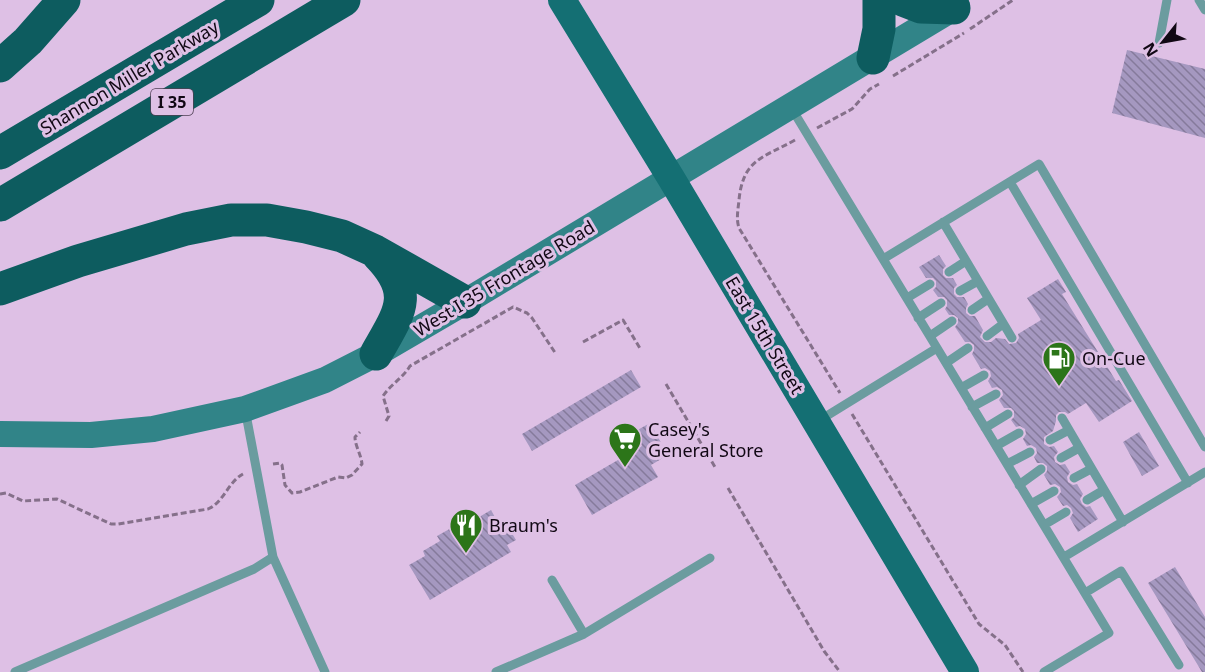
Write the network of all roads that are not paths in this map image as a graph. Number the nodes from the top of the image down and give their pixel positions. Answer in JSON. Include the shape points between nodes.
{"nodes":[{"id":1,"x":64,"y":0,"type":"edge"},
{"id":2,"x":258,"y":0,"type":"edge"},
{"id":3,"x":344,"y":0,"type":"edge"},
{"id":4,"x":562,"y":0,"type":"edge"},
{"id":5,"x":879,"y":0,"type":"edge"},
{"id":6,"x":903,"y":0,"type":"edge"},
{"id":7,"x":1167,"y":0,"type":"edge"},
{"id":8,"x":1199,"y":0,"type":"edge"},
{"id":9,"x":960,"y":4,"type":"edge"},
{"id":10,"x":1205,"y":10,"type":"edge"},
{"id":11,"x":1159,"y":44,"type":"dead end"},
{"id":12,"x":0,"y":66,"type":"edge"},
{"id":13,"x":881,"y":73,"type":"junction"},
{"id":14,"x":791,"y":107,"type":"junction"},
{"id":15,"x":0,"y":153,"type":"edge"},
{"id":16,"x":671,"y":178,"type":"junction"},
{"id":17,"x":1010,"y":182,"type":"junction"},
{"id":18,"x":0,"y":205,"type":"edge"},
{"id":19,"x":943,"y":222,"type":"junction"},
{"id":20,"x":375,"y":251,"type":"junction"},
{"id":21,"x":883,"y":259,"type":"junction"},
{"id":22,"x":966,"y":261,"type":"junction"},
{"id":23,"x":949,"y":272,"type":"dead end"},
{"id":24,"x":978,"y":281,"type":"junction"},
{"id":25,"x":930,"y":284,"type":"dead end"},
{"id":26,"x":0,"y":289,"type":"edge"},
{"id":27,"x":960,"y":291,"type":"dead end"},
{"id":28,"x":907,"y":298,"type":"junction"},
{"id":29,"x":988,"y":299,"type":"junction"},
{"id":30,"x":465,"y":302,"type":"junction"},
{"id":31,"x":941,"y":303,"type":"dead end"},
{"id":32,"x":972,"y":310,"type":"dead end"},
{"id":33,"x":918,"y":318,"type":"junction"},
{"id":34,"x":952,"y":321,"type":"dead end"},
{"id":35,"x":1003,"y":324,"type":"junction"},
{"id":36,"x":930,"y":336,"type":"junction"},
{"id":37,"x":987,"y":336,"type":"dead end"},
{"id":38,"x":1012,"y":338,"type":"dead end"},
{"id":39,"x":937,"y":348,"type":"junction"},
{"id":40,"x":968,"y":348,"type":"dead end"},
{"id":41,"x":376,"y":354,"type":"junction"},
{"id":42,"x":946,"y":363,"type":"junction"},
{"id":43,"x":984,"y":375,"type":"dead end"},
{"id":44,"x":961,"y":388,"type":"junction"},
{"id":45,"x":996,"y":394,"type":"dead end"},
{"id":46,"x":972,"y":407,"type":"junction"},
{"id":47,"x":245,"y":409,"type":"junction"},
{"id":48,"x":1008,"y":414,"type":"dead end"},
{"id":49,"x":1062,"y":418,"type":"dead end"},
{"id":50,"x":816,"y":422,"type":"junction"},
{"id":51,"x":985,"y":428,"type":"junction"},
{"id":52,"x":1069,"y":430,"type":"junction"},
{"id":53,"x":1019,"y":433,"type":"dead end"},
{"id":54,"x":0,"y":434,"type":"edge"},
{"id":55,"x":1050,"y":440,"type":"dead end"},
{"id":56,"x":996,"y":446,"type":"junction"},
{"id":57,"x":1205,"y":447,"type":"edge"},
{"id":58,"x":1079,"y":448,"type":"junction"},
{"id":59,"x":1030,"y":452,"type":"dead end"},
{"id":60,"x":1061,"y":458,"type":"dead end"},
{"id":61,"x":1007,"y":464,"type":"junction"},
{"id":62,"x":1091,"y":469,"type":"junction"},
{"id":63,"x":1041,"y":470,"type":"dead end"},
{"id":64,"x":1205,"y":472,"type":"edge"},
{"id":65,"x":1074,"y":478,"type":"dead end"},
{"id":66,"x":1188,"y":483,"type":"junction"},
{"id":67,"x":1019,"y":484,"type":"junction"},
{"id":68,"x":1104,"y":490,"type":"junction"},
{"id":69,"x":1054,"y":491,"type":"dead end"},
{"id":70,"x":1087,"y":500,"type":"dead end"},
{"id":71,"x":1031,"y":504,"type":"junction"},
{"id":72,"x":1066,"y":512,"type":"dead end"},
{"id":73,"x":1123,"y":522,"type":"junction"},
{"id":74,"x":1044,"y":525,"type":"junction"},
{"id":75,"x":273,"y":557,"type":"junction"},
{"id":76,"x":1064,"y":557,"type":"junction"},
{"id":77,"x":710,"y":558,"type":"dead end"},
{"id":78,"x":552,"y":580,"type":"dead end"},
{"id":79,"x":1085,"y":593,"type":"junction"},
{"id":80,"x":584,"y":634,"type":"junction"},
{"id":81,"x":1179,"y":665,"type":"dead end"},
{"id":82,"x":15,"y":672,"type":"edge"},
{"id":83,"x":326,"y":672,"type":"edge"},
{"id":84,"x":496,"y":672,"type":"edge"},
{"id":85,"x":965,"y":672,"type":"edge"},
{"id":86,"x":1044,"y":672,"type":"edge"}],
"edges":[{"from":1,"to":12,"type":"highway"},
{"from":2,"to":15,"type":"highway","name":"Shannon Miller Parkway","number":"I 35"},
{"from":3,"to":18,"type":"highway","number":"I 35"},
{"from":4,"to":16,"type":"main road","name":"East 15th Street"},
{"from":5,"to":13,"type":"highway"},
{"from":6,"to":9,"type":"highway","via":[[921,6]]},
{"from":7,"to":11,"type":"lane"},
{"from":8,"to":10,"type":"lane"},
{"from":9,"to":13,"type":"street","name":"West I 35 Frontage Road"},
{"from":13,"to":14,"type":"street","name":"West I 35 Frontage Road"},
{"from":14,"to":16,"type":"street","name":"West I 35 Frontage Road"},
{"from":14,"to":21,"type":"lane"},
{"from":16,"to":30,"type":"street","name":"West I 35 Frontage Road"},
{"from":16,"to":50,"type":"main road","name":"East 15th Street"},
{"from":17,"to":19,"type":"lane"},
{"from":17,"to":57,"type":"lane","via":[[1039,164]]},
{"from":17,"to":66,"type":"lane"},
{"from":19,"to":21,"type":"lane"},
{"from":19,"to":22,"type":"lane"},
{"from":20,"to":26,"type":"highway","via":[[306,226],[231,220],[78,261]]},
{"from":20,"to":30,"type":"highway"},
{"from":20,"to":41,"type":"highway","via":[[400,282],[401,302]]},
{"from":21,"to":28,"type":"lane"},
{"from":22,"to":23,"type":"lane"},
{"from":22,"to":24,"type":"lane"},
{"from":24,"to":27,"type":"lane"},
{"from":24,"to":29,"type":"lane"},
{"from":25,"to":28,"type":"lane"},
{"from":28,"to":33,"type":"lane"},
{"from":29,"to":32,"type":"lane"},
{"from":29,"to":35,"type":"lane"},
{"from":30,"to":41,"type":"street","name":"West I 35 Frontage Road"},
{"from":31,"to":33,"type":"lane"},
{"from":33,"to":36,"type":"lane"},
{"from":34,"to":36,"type":"lane"},
{"from":35,"to":37,"type":"lane"},
{"from":35,"to":38,"type":"lane"},
{"from":36,"to":39,"type":"lane"},
{"from":39,"to":42,"type":"lane"},
{"from":39,"to":50,"type":"lane"},
{"from":40,"to":42,"type":"lane"},
{"from":41,"to":47,"type":"street","name":"West I 35 Frontage Road","via":[[325,380]]},
{"from":42,"to":44,"type":"lane"},
{"from":43,"to":44,"type":"lane"},
{"from":44,"to":46,"type":"lane"},
{"from":45,"to":46,"type":"lane"},
{"from":46,"to":51,"type":"lane"},
{"from":47,"to":54,"type":"street","name":"West I 35 Frontage Road","via":[[153,429],[91,435]]},
{"from":47,"to":75,"type":"lane"},
{"from":48,"to":51,"type":"lane"},
{"from":49,"to":52,"type":"lane"},
{"from":50,"to":85,"type":"main road","name":"East 15th Street"},
{"from":51,"to":56,"type":"lane"},
{"from":52,"to":55,"type":"lane"},
{"from":52,"to":58,"type":"lane"},
{"from":53,"to":56,"type":"lane"},
{"from":56,"to":61,"type":"lane"},
{"from":58,"to":60,"type":"lane"},
{"from":58,"to":62,"type":"lane"},
{"from":59,"to":61,"type":"lane"},
{"from":61,"to":67,"type":"lane"},
{"from":62,"to":65,"type":"lane"},
{"from":62,"to":68,"type":"lane"},
{"from":63,"to":67,"type":"lane"},
{"from":64,"to":66,"type":"lane"},
{"from":66,"to":73,"type":"lane"},
{"from":67,"to":71,"type":"lane"},
{"from":68,"to":70,"type":"lane"},
{"from":68,"to":73,"type":"lane"},
{"from":69,"to":71,"type":"lane"},
{"from":71,"to":74,"type":"lane"},
{"from":72,"to":74,"type":"lane"},
{"from":73,"to":76,"type":"lane"},
{"from":74,"to":76,"type":"lane"},
{"from":75,"to":82,"type":"lane","via":[[254,569]]},
{"from":75,"to":83,"type":"lane"},
{"from":76,"to":79,"type":"lane"},
{"from":77,"to":80,"type":"lane"},
{"from":78,"to":80,"type":"lane"},
{"from":79,"to":81,"type":"lane","via":[[1121,571]]},
{"from":79,"to":86,"type":"lane","via":[[1109,633]]},
{"from":80,"to":84,"type":"lane"}]}
